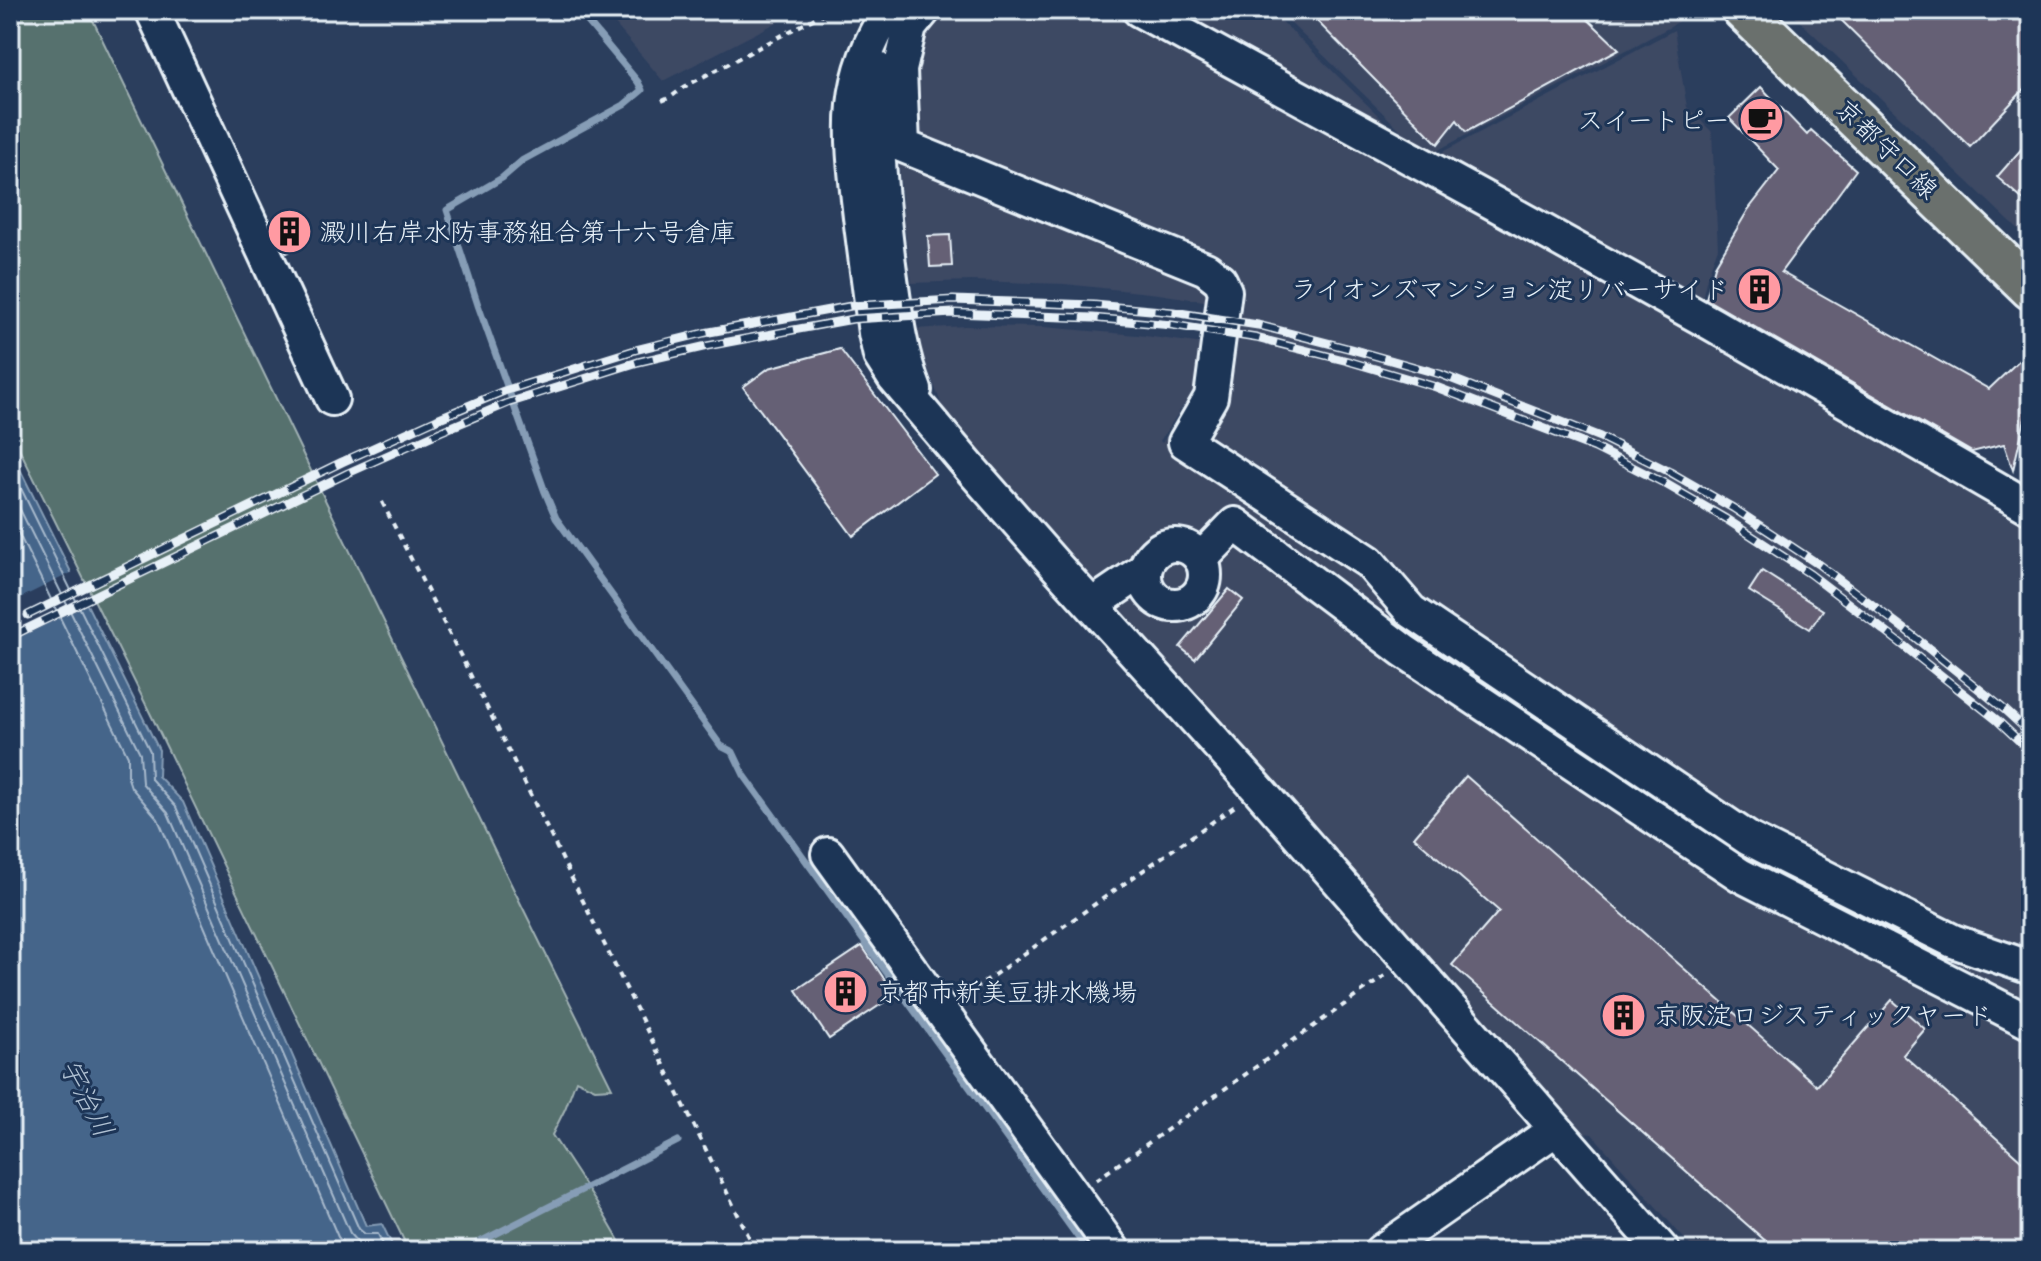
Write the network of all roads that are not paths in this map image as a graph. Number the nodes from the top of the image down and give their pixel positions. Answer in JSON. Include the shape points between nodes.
{"nodes":[{"id":1,"x":152,"y":10,"type":"edge"},
{"id":2,"x":924,"y":10,"type":"edge"},
{"id":3,"x":1139,"y":10,"type":"edge"},
{"id":4,"x":1743,"y":10,"type":"edge"},
{"id":5,"x":884,"y":17,"type":"edge"},
{"id":6,"x":2031,"y":289,"type":"edge"},
{"id":7,"x":332,"y":399,"type":"dead end"},
{"id":8,"x":2031,"y":508,"type":"edge"},
{"id":9,"x":1201,"y":559,"type":"junction"},
{"id":10,"x":1145,"y":569,"type":"junction"},
{"id":11,"x":1092,"y":605,"type":"junction"},
{"id":12,"x":828,"y":854,"type":"dead end"},
{"id":13,"x":2031,"y":968,"type":"edge"},
{"id":14,"x":2031,"y":1023,"type":"edge"},
{"id":15,"x":1556,"y":1129,"type":"junction"},
{"id":16,"x":1114,"y":1251,"type":"edge"},
{"id":17,"x":1381,"y":1251,"type":"edge"},
{"id":18,"x":1663,"y":1251,"type":"edge"}],
"edges":[{"from":1,"to":7,"type":"street"},
{"from":2,"to":13,"type":"street","via":[[910,27],[900,70],[903,146],[1206,269],[1220,280],[1225,291],[1211,397],[1185,442],[1369,562],[1411,611],[1749,839],[1953,941]]},
{"from":3,"to":8,"type":"street","via":[[1712,324]]},
{"from":4,"to":6,"type":"main road","name":"京都守口線"},
{"from":5,"to":11,"type":"street","via":[[857,81],[852,113],[880,356]]},
{"from":9,"to":10,"type":"street","via":[[1187,547],[1169,545],[1153,553]]},
{"from":9,"to":10,"type":"street","via":[[1203,587],[1181,605],[1154,597]]},
{"from":9,"to":14,"type":"street","via":[[1235,524],[1404,651],[1740,875]]},
{"from":10,"to":11,"type":"street"},
{"from":11,"to":15,"type":"street"},
{"from":12,"to":16,"type":"street"},
{"from":15,"to":17,"type":"street"},
{"from":15,"to":18,"type":"street"}]}
